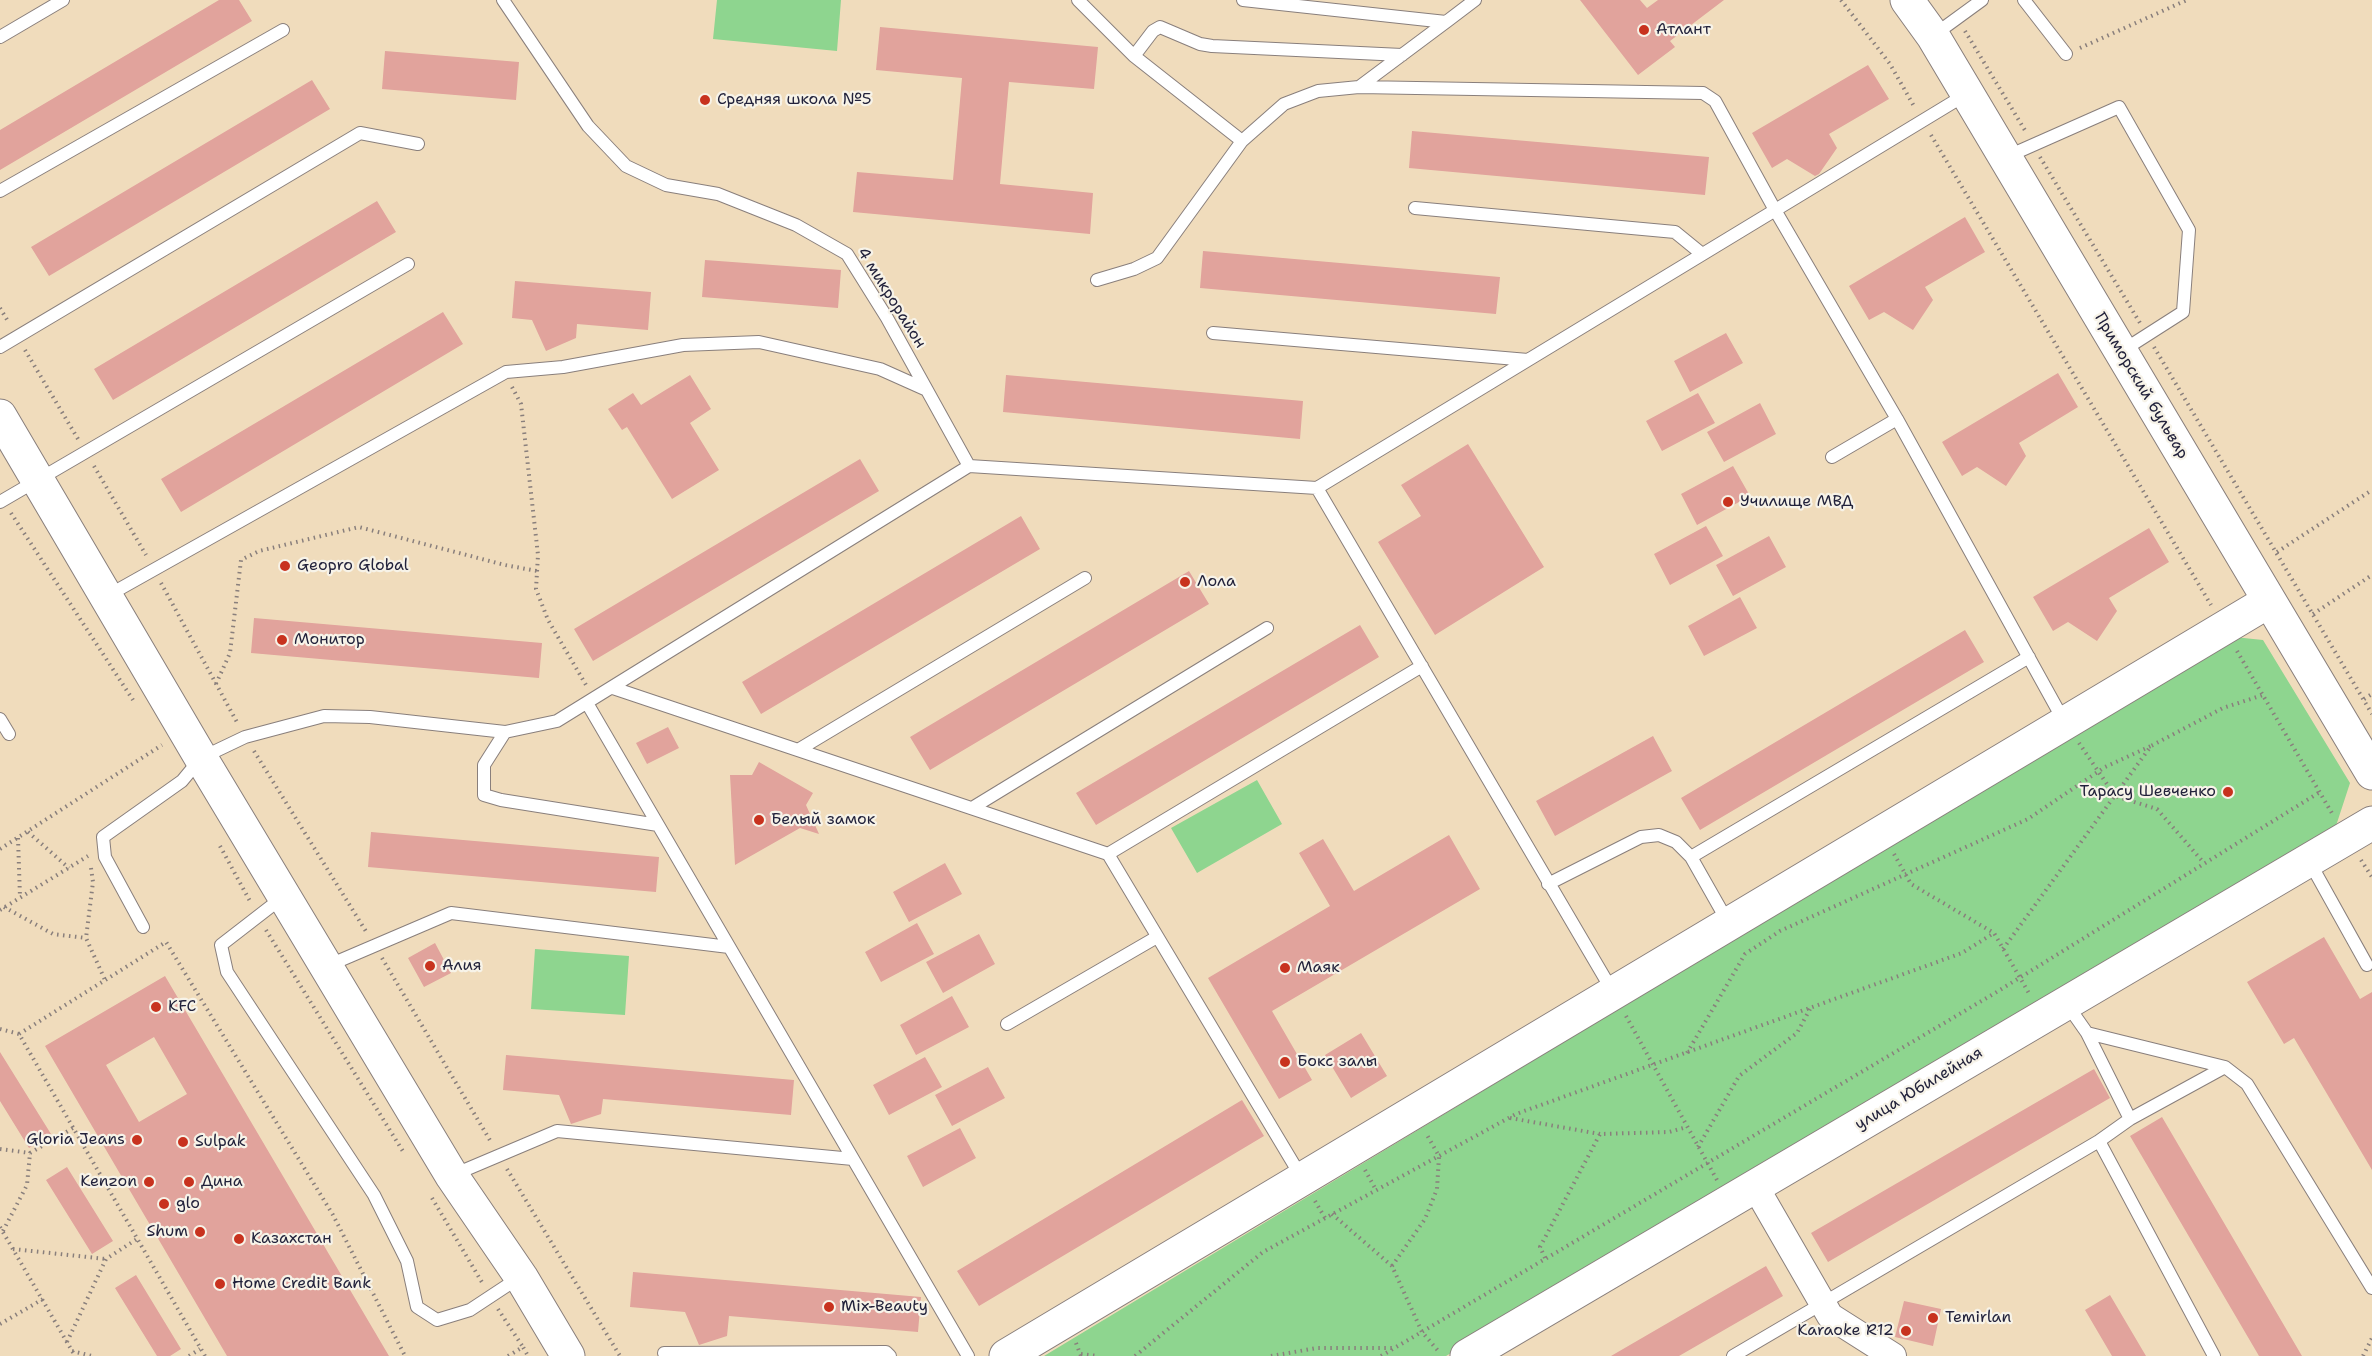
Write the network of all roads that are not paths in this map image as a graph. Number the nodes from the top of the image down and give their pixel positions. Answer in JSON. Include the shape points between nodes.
{"nodes":[{"id":1,"x":63,"y":0,"type":"edge"},
{"id":2,"x":503,"y":0,"type":"edge"},
{"id":3,"x":1078,"y":0,"type":"edge"},
{"id":4,"x":1243,"y":0,"type":"edge"},
{"id":5,"x":1475,"y":0,"type":"edge"},
{"id":6,"x":1907,"y":0,"type":"edge"},
{"id":7,"x":1982,"y":0,"type":"edge"},
{"id":8,"x":2024,"y":0,"type":"edge"},
{"id":9,"x":1446,"y":22,"type":"junction"},
{"id":10,"x":1945,"y":26,"type":"junction"},
{"id":11,"x":284,"y":30,"type":"dead end"},
{"id":12,"x":0,"y":37,"type":"edge"},
{"id":13,"x":2066,"y":54,"type":"road end"},
{"id":14,"x":1402,"y":55,"type":"junction"},
{"id":15,"x":1134,"y":56,"type":"junction"},
{"id":16,"x":1359,"y":87,"type":"junction"},
{"id":17,"x":1967,"y":94,"type":"junction"},
{"id":18,"x":1242,"y":141,"type":"junction"},
{"id":19,"x":418,"y":144,"type":"dead end"},
{"id":20,"x":2019,"y":151,"type":"junction"},
{"id":21,"x":0,"y":191,"type":"edge"},
{"id":22,"x":1415,"y":208,"type":"dead end"},
{"id":23,"x":1775,"y":210,"type":"junction"},
{"id":24,"x":1702,"y":254,"type":"junction"},
{"id":25,"x":408,"y":264,"type":"dead end"},
{"id":26,"x":1097,"y":280,"type":"dead end"},
{"id":27,"x":1213,"y":333,"type":"dead end"},
{"id":28,"x":2134,"y":344,"type":"junction"},
{"id":29,"x":0,"y":347,"type":"edge"},
{"id":30,"x":1528,"y":360,"type":"junction"},
{"id":31,"x":927,"y":390,"type":"junction"},
{"id":32,"x":0,"y":416,"type":"edge"},
{"id":33,"x":1898,"y":419,"type":"junction"},
{"id":34,"x":1832,"y":457,"type":"dead end"},
{"id":35,"x":969,"y":466,"type":"junction"},
{"id":36,"x":36,"y":480,"type":"junction"},
{"id":37,"x":1317,"y":488,"type":"junction"},
{"id":38,"x":0,"y":502,"type":"edge"},
{"id":39,"x":1085,"y":578,"type":"dead end"},
{"id":40,"x":106,"y":596,"type":"junction"},
{"id":41,"x":2269,"y":601,"type":"junction"},
{"id":42,"x":1267,"y":628,"type":"dead end"},
{"id":43,"x":2029,"y":657,"type":"junction"},
{"id":44,"x":1422,"y":666,"type":"junction"},
{"id":45,"x":614,"y":688,"type":"junction"},
{"id":46,"x":587,"y":703,"type":"junction"},
{"id":47,"x":0,"y":719,"type":"edge"},
{"id":48,"x":2065,"y":724,"type":"junction"},
{"id":49,"x":505,"y":732,"type":"junction"},
{"id":50,"x":9,"y":734,"type":"dead end"},
{"id":51,"x":798,"y":750,"type":"junction"},
{"id":52,"x":201,"y":758,"type":"junction"},
{"id":53,"x":2372,"y":773,"type":"edge"},
{"id":54,"x":972,"y":808,"type":"junction"},
{"id":55,"x":657,"y":825,"type":"junction"},
{"id":56,"x":2359,"y":830,"type":"edge"},
{"id":57,"x":1108,"y":854,"type":"junction"},
{"id":58,"x":1691,"y":857,"type":"junction"},
{"id":59,"x":2308,"y":860,"type":"junction"},
{"id":60,"x":1548,"y":884,"type":"junction"},
{"id":61,"x":284,"y":896,"type":"junction"},
{"id":62,"x":1729,"y":924,"type":"junction"},
{"id":63,"x":144,"y":927,"type":"dead end"},
{"id":64,"x":1157,"y":938,"type":"junction"},
{"id":65,"x":729,"y":946,"type":"junction"},
{"id":66,"x":2367,"y":965,"type":"dead end"},
{"id":67,"x":326,"y":966,"type":"junction"},
{"id":68,"x":1614,"y":993,"type":"junction"},
{"id":69,"x":2055,"y":1010,"type":"junction"},
{"id":70,"x":1007,"y":1024,"type":"dead end"},
{"id":71,"x":2087,"y":1033,"type":"junction"},
{"id":72,"x":2224,"y":1067,"type":"junction"},
{"id":73,"x":2130,"y":1119,"type":"junction"},
{"id":74,"x":2099,"y":1141,"type":"junction"},
{"id":75,"x":853,"y":1160,"type":"junction"},
{"id":76,"x":452,"y":1176,"type":"junction"},
{"id":77,"x":1308,"y":1189,"type":"junction"},
{"id":78,"x":1742,"y":1194,"type":"junction"},
{"id":79,"x":520,"y":1277,"type":"junction"},
{"id":80,"x":2372,"y":1288,"type":"edge"},
{"id":81,"x":1823,"y":1304,"type":"junction"},
{"id":82,"x":664,"y":1353,"type":"dead end"},
{"id":83,"x":568,"y":1356,"type":"edge"},
{"id":84,"x":890,"y":1356,"type":"edge"},
{"id":85,"x":968,"y":1356,"type":"edge"},
{"id":86,"x":1006,"y":1356,"type":"edge"},
{"id":87,"x":1467,"y":1356,"type":"edge"},
{"id":88,"x":1733,"y":1356,"type":"edge"},
{"id":89,"x":1893,"y":1356,"type":"edge"},
{"id":90,"x":2214,"y":1356,"type":"edge"}],
"edges":[{"from":1,"to":12,"type":"lane"},
{"from":2,"to":31,"type":"lane","name":"4 микрорайон","via":[[588,126],[626,166],[666,185],[728,198],[796,225],[847,254]]},
{"from":3,"to":15,"type":"lane"},
{"from":4,"to":9,"type":"lane"},
{"from":5,"to":9,"type":"lane"},
{"from":6,"to":10,"type":"street","name":"Приморский бульвар"},
{"from":7,"to":10,"type":"lane"},
{"from":8,"to":13,"type":"lane"},
{"from":9,"to":14,"type":"lane"},
{"from":10,"to":17,"type":"street","name":"Приморский бульвар"},
{"from":11,"to":21,"type":"lane"},
{"from":14,"to":15,"type":"lane","via":[[1212,46],[1160,27]]},
{"from":14,"to":16,"type":"lane"},
{"from":15,"to":18,"type":"lane"},
{"from":16,"to":18,"type":"lane","via":[[1318,91],[1284,104]]},
{"from":16,"to":23,"type":"lane","via":[[1703,93],[1715,100]]},
{"from":17,"to":20,"type":"street","name":"Приморский бульвар"},
{"from":17,"to":23,"type":"lane"},
{"from":18,"to":26,"type":"lane","via":[[1157,258]]},
{"from":19,"to":29,"type":"lane","via":[[360,134]]},
{"from":20,"to":28,"type":"street","name":"Приморский бульвар"},
{"from":20,"to":28,"type":"lane","via":[[2119,107],[2189,230],[2183,312]]},
{"from":22,"to":24,"type":"lane","via":[[1675,232]]},
{"from":23,"to":24,"type":"lane"},
{"from":23,"to":33,"type":"lane"},
{"from":24,"to":30,"type":"lane"},
{"from":25,"to":36,"type":"lane"},
{"from":27,"to":30,"type":"lane"},
{"from":28,"to":41,"type":"street","name":"Приморский бульвар"},
{"from":30,"to":37,"type":"lane"},
{"from":31,"to":35,"type":"lane","name":"4 микрорайон"},
{"from":31,"to":40,"type":"lane","via":[[880,369],[759,342],[683,345],[563,367],[506,372]]},
{"from":32,"to":36,"type":"street"},
{"from":33,"to":34,"type":"lane"},
{"from":33,"to":43,"type":"lane"},
{"from":35,"to":37,"type":"lane"},
{"from":35,"to":45,"type":"lane"},
{"from":36,"to":38,"type":"lane"},
{"from":36,"to":40,"type":"street"},
{"from":37,"to":44,"type":"lane"},
{"from":39,"to":51,"type":"lane"},
{"from":40,"to":52,"type":"street"},
{"from":41,"to":48,"type":"street"},
{"from":41,"to":53,"type":"street","name":"Приморский бульвар"},
{"from":42,"to":54,"type":"lane"},
{"from":43,"to":48,"type":"lane"},
{"from":43,"to":58,"type":"lane"},
{"from":44,"to":57,"type":"lane"},
{"from":44,"to":60,"type":"lane"},
{"from":45,"to":46,"type":"lane"},
{"from":45,"to":51,"type":"lane"},
{"from":46,"to":49,"type":"lane","via":[[556,721]]},
{"from":46,"to":55,"type":"lane"},
{"from":47,"to":50,"type":"lane"},
{"from":48,"to":62,"type":"street"},
{"from":49,"to":52,"type":"lane","via":[[370,717],[324,716],[244,736]]},
{"from":49,"to":55,"type":"lane","via":[[484,765],[484,795]]},
{"from":51,"to":54,"type":"lane"},
{"from":52,"to":61,"type":"street"},
{"from":52,"to":63,"type":"lane","via":[[182,781],[103,837],[105,857]]},
{"from":54,"to":57,"type":"lane"},
{"from":55,"to":65,"type":"lane"},
{"from":56,"to":59,"type":"street","name":"улица Юбилейная"},
{"from":57,"to":64,"type":"lane"},
{"from":58,"to":60,"type":"lane","via":[[1676,842],[1659,835],[1641,837]]},
{"from":58,"to":62,"type":"lane"},
{"from":59,"to":66,"type":"lane"},
{"from":59,"to":69,"type":"street","name":"улица Юбилейная"},
{"from":60,"to":68,"type":"lane"},
{"from":61,"to":67,"type":"street"},
{"from":61,"to":79,"type":"lane","via":[[221,945],[227,972],[374,1195],[407,1261],[417,1307],[437,1320],[470,1310]]},
{"from":62,"to":68,"type":"street"},
{"from":64,"to":70,"type":"lane"},
{"from":64,"to":77,"type":"lane"},
{"from":65,"to":67,"type":"lane","via":[[451,913]]},
{"from":65,"to":75,"type":"lane"},
{"from":67,"to":76,"type":"street"},
{"from":68,"to":77,"type":"street"},
{"from":69,"to":71,"type":"lane"},
{"from":69,"to":78,"type":"street","name":"улица Юбилейная"},
{"from":71,"to":72,"type":"lane"},
{"from":71,"to":73,"type":"lane"},
{"from":72,"to":73,"type":"lane"},
{"from":72,"to":80,"type":"lane","via":[[2247,1084]]},
{"from":73,"to":74,"type":"lane"},
{"from":74,"to":81,"type":"lane"},
{"from":74,"to":90,"type":"lane"},
{"from":75,"to":76,"type":"lane","via":[[556,1131]]},
{"from":75,"to":85,"type":"lane"},
{"from":76,"to":79,"type":"street"},
{"from":77,"to":86,"type":"street"},
{"from":78,"to":81,"type":"street"},
{"from":78,"to":87,"type":"street","name":"улица Юбилейная"},
{"from":79,"to":83,"type":"street"},
{"from":81,"to":88,"type":"lane"},
{"from":81,"to":89,"type":"street","via":[[1830,1316]]},
{"from":82,"to":84,"type":"lane","via":[[886,1352]]}]}
